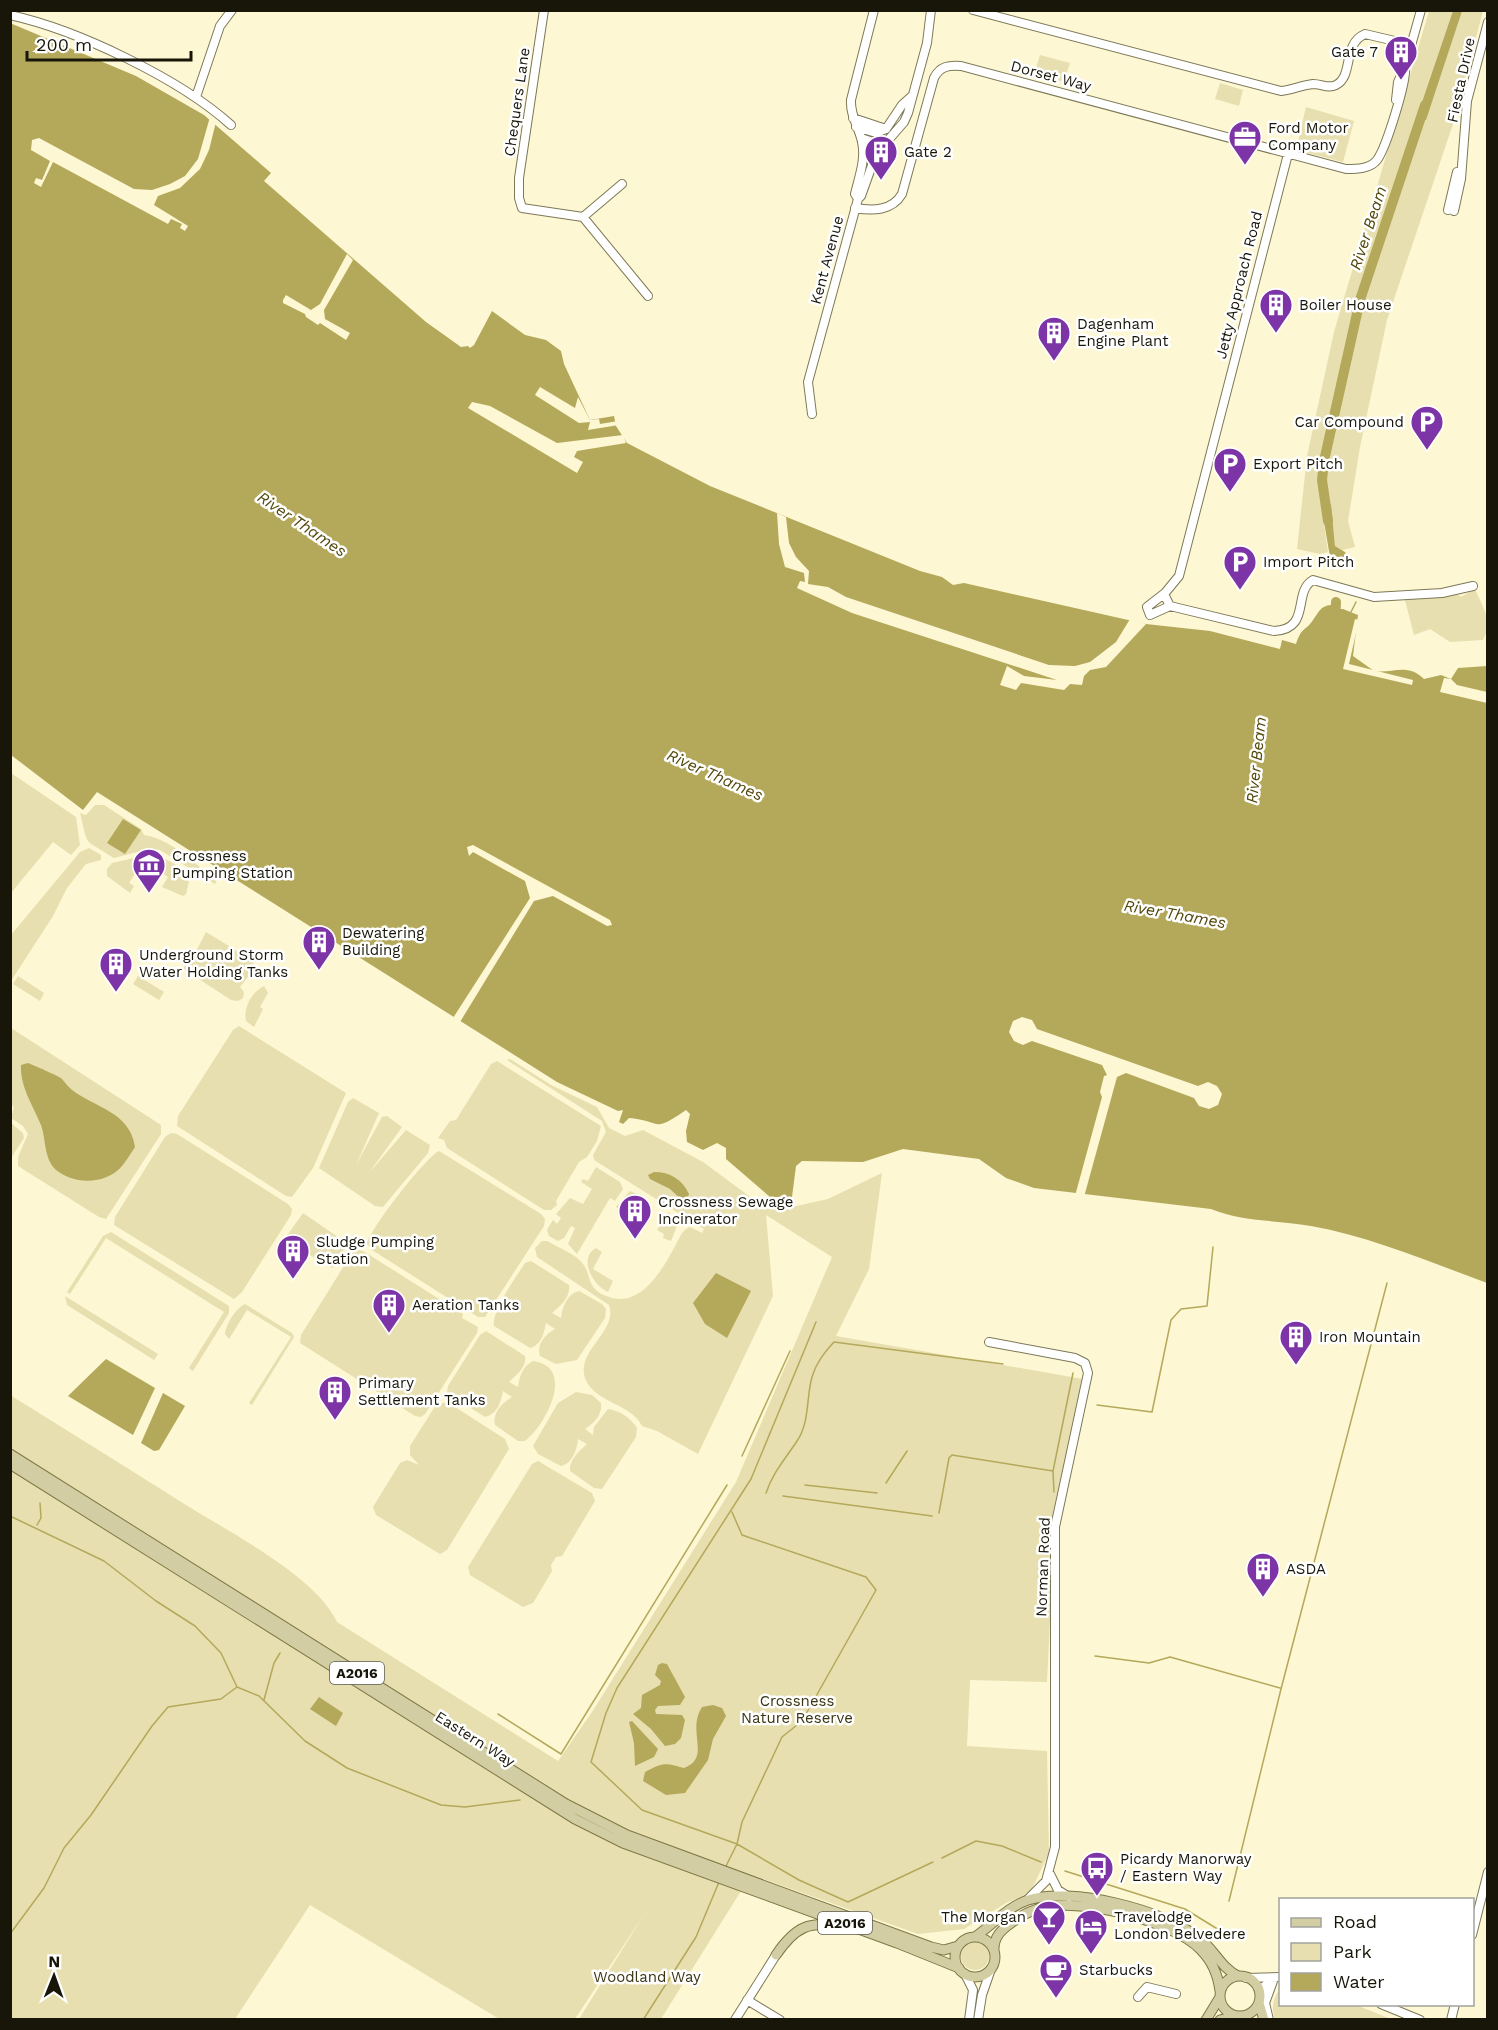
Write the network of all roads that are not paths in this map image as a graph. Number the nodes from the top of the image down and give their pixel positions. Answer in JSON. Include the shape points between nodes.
{"nodes":[{"id":1,"x":232,"y":10,"type":"edge"},
{"id":2,"x":544,"y":10,"type":"edge"},
{"id":3,"x":874,"y":10,"type":"edge"},
{"id":4,"x":931,"y":10,"type":"edge"},
{"id":5,"x":973,"y":10,"type":"edge"},
{"id":6,"x":1421,"y":10,"type":"edge"},
{"id":7,"x":10,"y":15,"type":"edge"},
{"id":8,"x":1488,"y":22,"type":"edge"},
{"id":9,"x":1412,"y":45,"type":"junction"},
{"id":10,"x":913,"y":95,"type":"junction"},
{"id":11,"x":196,"y":97,"type":"junction"},
{"id":12,"x":853,"y":118,"type":"junction"},
{"id":13,"x":231,"y":125,"type":"dead end"},
{"id":14,"x":856,"y":127,"type":"junction"},
{"id":15,"x":885,"y":129,"type":"junction"},
{"id":16,"x":861,"y":138,"type":"junction"},
{"id":17,"x":885,"y":142,"type":"junction"},
{"id":18,"x":1287,"y":154,"type":"junction"},
{"id":19,"x":622,"y":184,"type":"dead end"},
{"id":20,"x":858,"y":199,"type":"junction"},
{"id":21,"x":855,"y":208,"type":"junction"},
{"id":22,"x":1451,"y":210,"type":"dead end"},
{"id":23,"x":583,"y":217,"type":"junction"},
{"id":24,"x":648,"y":296,"type":"dead end"},
{"id":25,"x":812,"y":414,"type":"dead end"},
{"id":26,"x":1473,"y":586,"type":"dead end"},
{"id":27,"x":1164,"y":594,"type":"junction"},
{"id":28,"x":1170,"y":606,"type":"junction"},
{"id":29,"x":989,"y":1342,"type":"dead end"},
{"id":30,"x":10,"y":1454,"type":"edge"},
{"id":31,"x":10,"y":1464,"type":"edge"},
{"id":32,"x":1050,"y":1870,"type":"junction"},
{"id":33,"x":714,"y":1871,"type":"junction"},
{"id":34,"x":1488,"y":1872,"type":"edge"},
{"id":35,"x":731,"y":1877,"type":"junction"},
{"id":36,"x":1069,"y":1897,"type":"junction"},
{"id":37,"x":1027,"y":1900,"type":"junction"},
{"id":38,"x":1474,"y":1931,"type":"edge"},
{"id":39,"x":975,"y":1937,"type":"junction"},
{"id":40,"x":897,"y":1943,"type":"junction"},
{"id":41,"x":958,"y":1946,"type":"junction"},
{"id":42,"x":994,"y":1949,"type":"junction"},
{"id":43,"x":776,"y":1955,"type":"joint"},
{"id":44,"x":990,"y":1970,"type":"junction"},
{"id":45,"x":962,"y":1971,"type":"junction"},
{"id":46,"x":1242,"y":1977,"type":"junction"},
{"id":47,"x":1278,"y":1978,"type":"edge"},
{"id":48,"x":1176,"y":1994,"type":"dead end"},
{"id":49,"x":1220,"y":1994,"type":"junction"},
{"id":50,"x":1138,"y":1997,"type":"dead end"},
{"id":51,"x":747,"y":2000,"type":"junction"},
{"id":52,"x":1259,"y":2000,"type":"junction"},
{"id":53,"x":1387,"y":2006,"type":"edge"},
{"id":54,"x":1241,"y":2017,"type":"edge"},
{"id":55,"x":735,"y":2019,"type":"edge"},
{"id":56,"x":780,"y":2019,"type":"edge"},
{"id":57,"x":969,"y":2019,"type":"edge"},
{"id":58,"x":978,"y":2019,"type":"edge"},
{"id":59,"x":1206,"y":2019,"type":"edge"},
{"id":60,"x":1220,"y":2019,"type":"edge"},
{"id":61,"x":1264,"y":2019,"type":"edge"},
{"id":62,"x":1269,"y":2019,"type":"edge"},
{"id":63,"x":1420,"y":2019,"type":"edge"}],
"edges":[{"from":1,"to":11,"type":"street","via":[[220,26]]},
{"from":2,"to":23,"type":"street","name":"Chequers Lane","via":[[519,198],[522,208]]},
{"from":3,"to":12,"type":"street","via":[[851,100]]},
{"from":4,"to":10,"type":"street"},
{"from":5,"to":9,"type":"street","via":[[1281,91],[1339,83],[1352,44],[1365,34]]},
{"from":6,"to":9,"type":"street"},
{"from":7,"to":11,"type":"street","via":[[97,44]]},
{"from":8,"to":22,"type":"street","name":"Fiesta Drive","via":[[1467,101],[1461,179]]},
{"from":9,"to":18,"type":"street","name":"Dorset Way","via":[[1398,81],[1386,144],[1376,162],[1358,169]]},
{"from":10,"to":15,"type":"street"},
{"from":10,"to":17,"type":"street","name":"Kent Avenue","via":[[904,122]]},
{"from":11,"to":13,"type":"street"},
{"from":12,"to":14,"type":"street"},
{"from":12,"to":15,"type":"street"},
{"from":14,"to":15,"type":"street","via":[[876,134]]},
{"from":14,"to":16,"type":"street"},
{"from":16,"to":17,"type":"street"},
{"from":16,"to":20,"type":"street","via":[[863,154],[855,194]]},
{"from":17,"to":20,"type":"street","name":"Kent Avenue"},
{"from":18,"to":21,"type":"street","name":"Dorset Way","via":[[961,66],[948,66],[934,78],[898,201],[882,208]]},
{"from":18,"to":27,"type":"street","name":"Jetty Approach Road","via":[[1179,576]]},
{"from":19,"to":23,"type":"street"},
{"from":20,"to":21,"type":"street","name":"Kent Avenue"},
{"from":21,"to":25,"type":"street","name":"Kent Avenue","via":[[808,382]]},
{"from":23,"to":24,"type":"street"},
{"from":26,"to":28,"type":"street","via":[[1442,593],[1374,597],[1313,580],[1308,584],[1297,619],[1284,630],[1274,631]]},
{"from":27,"to":28,"type":"street"},
{"from":27,"to":28,"type":"street","name":"Jetty Approach Road","via":[[1147,607],[1150,615]]},
{"from":29,"to":32,"type":"street","name":"Norman Road","via":[[1075,1358],[1085,1364],[1088,1373],[1055,1527],[1056,1833]]},
{"from":30,"to":33,"type":"main road","name":"Eastern Way","number":"A2016","via":[[566,1804],[627,1835]]},
{"from":31,"to":33,"type":"main road","name":"Eastern Way","number":"A2016","via":[[575,1819],[623,1843]]},
{"from":32,"to":36,"type":"street","via":[[1058,1890]]},
{"from":32,"to":37,"type":"street","via":[[1040,1889]]},
{"from":33,"to":35,"type":"main road","name":"Eastern Way","number":"A2016"},
{"from":34,"to":38,"type":"street"},
{"from":35,"to":40,"type":"main road","name":"Eastern Way","number":"A2016"},
{"from":35,"to":41,"type":"main road","name":"Eastern Way","number":"A2016","via":[[931,1947],[944,1950]]},
{"from":36,"to":37,"type":"main road"},
{"from":36,"to":46,"type":"main road","via":[[1128,1908],[1182,1927],[1199,1937],[1229,1972]]},
{"from":37,"to":39,"type":"main road"},
{"from":39,"to":41,"type":"main road"},
{"from":39,"to":42,"type":"main road","via":[[987,1940]]},
{"from":40,"to":43,"type":"main road","via":[[840,1927],[814,1925],[796,1931]]},
{"from":40,"to":45,"type":"main road","name":"Eastern Way","number":"A2016"},
{"from":41,"to":45,"type":"main road","via":[[955,1958]]},
{"from":42,"to":44,"type":"main road"},
{"from":42,"to":49,"type":"main road","via":[[1001,1931],[1020,1917],[1053,1906],[1088,1907],[1143,1921],[1190,1940],[1212,1964]]},
{"from":43,"to":51,"type":"street"},
{"from":44,"to":45,"type":"main road","via":[[979,1976]]},
{"from":44,"to":58,"type":"street"},
{"from":45,"to":57,"type":"street","via":[[973,1990]]},
{"from":46,"to":47,"type":"street"},
{"from":46,"to":49,"type":"main road","via":[[1228,1979]]},
{"from":46,"to":52,"type":"main road","via":[[1256,1985]]},
{"from":47,"to":52,"type":"street","via":[[1263,1988]]},
{"from":47,"to":62,"type":"street","via":[[1265,2003]]},
{"from":48,"to":50,"type":"street","via":[[1147,1987]]},
{"from":49,"to":54,"type":"main road","via":[[1223,2007]]},
{"from":49,"to":59,"type":"main road"},
{"from":51,"to":55,"type":"street"},
{"from":51,"to":56,"type":"street"},
{"from":52,"to":54,"type":"main road","via":[[1253,2012]]},
{"from":52,"to":61,"type":"main road"},
{"from":53,"to":63,"type":"street"},
{"from":54,"to":60,"type":"main road"}]}
